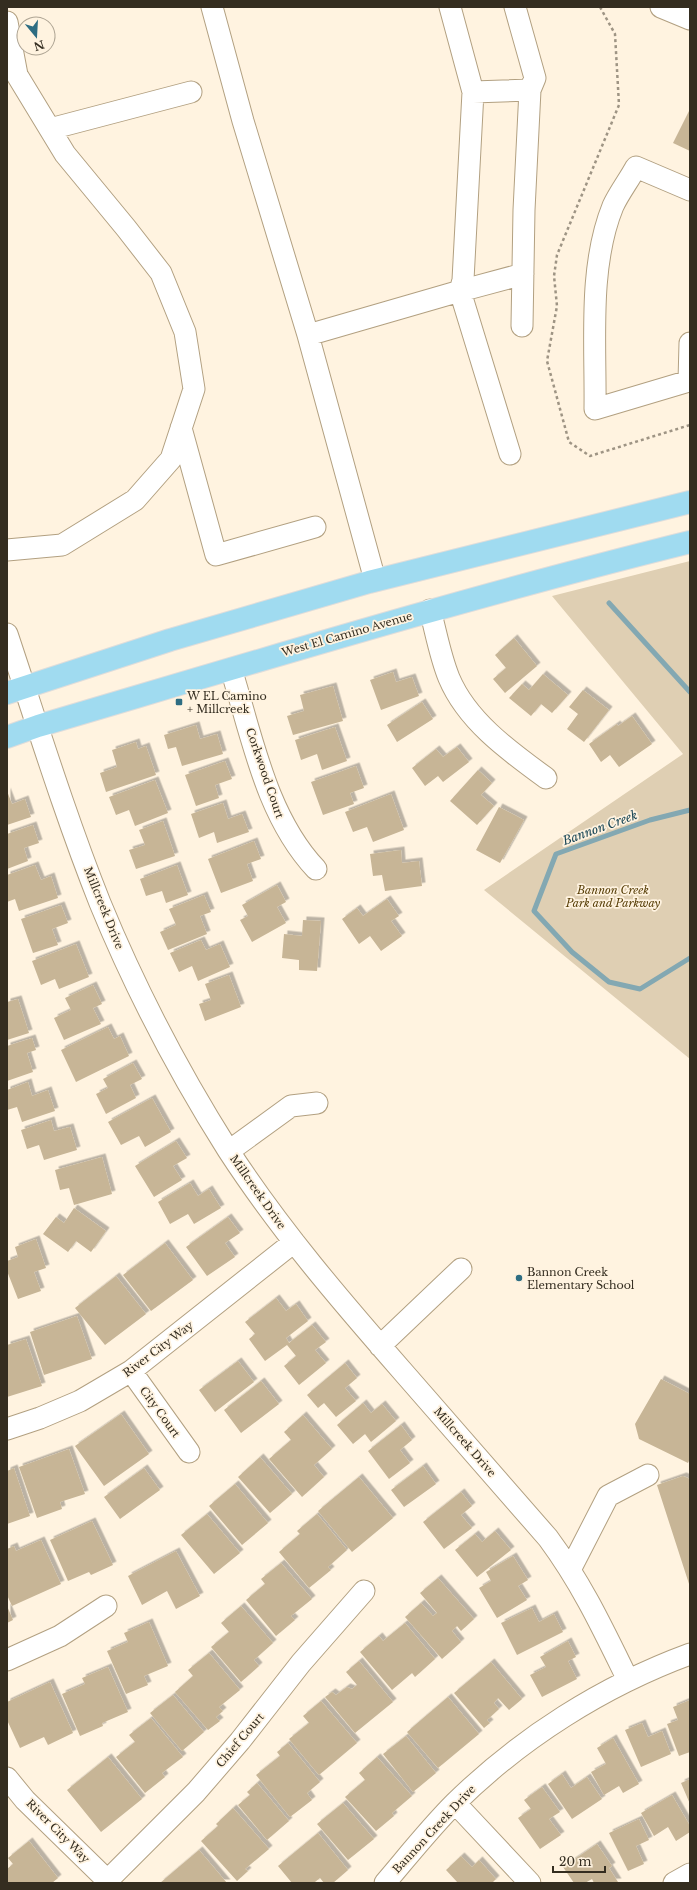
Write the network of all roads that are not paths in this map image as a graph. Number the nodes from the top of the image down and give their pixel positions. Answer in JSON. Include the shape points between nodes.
{"nodes":[{"id":1,"x":212,"y":7,"type":"edge"},
{"id":2,"x":450,"y":7,"type":"edge"},
{"id":3,"x":515,"y":7,"type":"edge"},
{"id":4,"x":661,"y":7,"type":"edge"},
{"id":5,"x":690,"y":19,"type":"edge"},
{"id":6,"x":7,"y":22,"type":"edge"},
{"id":7,"x":530,"y":90,"type":"junction"},
{"id":8,"x":190,"y":92,"type":"dead end"},
{"id":9,"x":473,"y":92,"type":"junction"},
{"id":10,"x":50,"y":129,"type":"junction"},
{"id":11,"x":690,"y":190,"type":"edge"},
{"id":12,"x":523,"y":274,"type":"junction"},
{"id":13,"x":460,"y":291,"type":"junction"},
{"id":14,"x":522,"y":326,"type":"dead end"},
{"id":15,"x":308,"y":335,"type":"junction"},
{"id":16,"x":690,"y":343,"type":"edge"},
{"id":17,"x":181,"y":428,"type":"junction"},
{"id":18,"x":510,"y":454,"type":"dead end"},
{"id":19,"x":690,"y":502,"type":"edge"},
{"id":20,"x":315,"y":527,"type":"dead end"},
{"id":21,"x":690,"y":542,"type":"edge"},
{"id":22,"x":7,"y":550,"type":"edge"},
{"id":23,"x":375,"y":580,"type":"junction"},
{"id":24,"x":430,"y":610,"type":"junction"},
{"id":25,"x":7,"y":634,"type":"edge"},
{"id":26,"x":231,"y":669,"type":"junction"},
{"id":27,"x":16,"y":690,"type":"edge"},
{"id":28,"x":38,"y":726,"type":"junction"},
{"id":29,"x":7,"y":737,"type":"edge"},
{"id":30,"x":546,"y":778,"type":"dead end"},
{"id":31,"x":316,"y":868,"type":"dead end"},
{"id":32,"x":317,"y":1102,"type":"dead end"},
{"id":33,"x":229,"y":1151,"type":"junction"},
{"id":34,"x":294,"y":1242,"type":"junction"},
{"id":35,"x":461,"y":1269,"type":"dead end"},
{"id":36,"x":380,"y":1346,"type":"junction"},
{"id":37,"x":131,"y":1371,"type":"junction"},
{"id":38,"x":7,"y":1429,"type":"edge"},
{"id":39,"x":190,"y":1452,"type":"dead end"},
{"id":40,"x":648,"y":1475,"type":"dead end"},
{"id":41,"x":571,"y":1568,"type":"junction"},
{"id":42,"x":364,"y":1591,"type":"dead end"},
{"id":43,"x":106,"y":1606,"type":"dead end"},
{"id":44,"x":690,"y":1654,"type":"edge"},
{"id":45,"x":7,"y":1660,"type":"edge"},
{"id":46,"x":628,"y":1680,"type":"junction"},
{"id":47,"x":7,"y":1778,"type":"edge"},
{"id":48,"x":456,"y":1803,"type":"junction"},
{"id":49,"x":108,"y":1882,"type":"edge"},
{"id":50,"x":385,"y":1883,"type":"edge"},
{"id":51,"x":530,"y":1883,"type":"edge"}],
"edges":[{"from":1,"to":15,"type":"street","via":[[243,121]]},
{"from":2,"to":9,"type":"street"},
{"from":3,"to":7,"type":"street","via":[[534,78]]},
{"from":4,"to":5,"type":"street"},
{"from":6,"to":10,"type":"street","via":[[17,75]]},
{"from":7,"to":9,"type":"street"},
{"from":7,"to":12,"type":"street"},
{"from":8,"to":10,"type":"street"},
{"from":9,"to":13,"type":"street","via":[[463,280]]},
{"from":10,"to":17,"type":"street","via":[[65,154],[161,274],[185,332],[194,390]]},
{"from":11,"to":16,"type":"street","via":[[636,167],[614,206],[599,257],[595,409],[689,381]]},
{"from":12,"to":13,"type":"street"},
{"from":12,"to":14,"type":"street"},
{"from":13,"to":15,"type":"street"},
{"from":13,"to":18,"type":"street"},
{"from":15,"to":23,"type":"street"},
{"from":17,"to":20,"type":"street","via":[[216,555]]},
{"from":17,"to":22,"type":"street","via":[[171,459],[135,500],[62,545]]},
{"from":19,"to":23,"type":"main road"},
{"from":21,"to":24,"type":"main road","name":"West El Camino Avenue"},
{"from":23,"to":27,"type":"main road","via":[[170,640]]},
{"from":24,"to":26,"type":"main road","name":"West El Camino Avenue"},
{"from":24,"to":30,"type":"street","via":[[445,666],[463,704],[486,730]]},
{"from":25,"to":27,"type":"street","name":"Millcreek Drive"},
{"from":26,"to":28,"type":"main road","name":"West El Camino Avenue"},
{"from":26,"to":31,"type":"street","name":"Corkwood Court","via":[[263,774],[283,823],[305,857]]},
{"from":27,"to":28,"type":"street","name":"Millcreek Drive"},
{"from":28,"to":29,"type":"main road","name":"West El Camino Avenue"},
{"from":28,"to":33,"type":"street","name":"Millcreek Drive","via":[[82,855],[130,972],[165,1041]]},
{"from":32,"to":33,"type":"street","via":[[291,1106]]},
{"from":33,"to":34,"type":"street","name":"Millcreek Drive"},
{"from":34,"to":36,"type":"street","name":"Millcreek Drive"},
{"from":34,"to":37,"type":"street","name":"River City Way"},
{"from":35,"to":36,"type":"street"},
{"from":36,"to":41,"type":"street","name":"Millcreek Drive","via":[[548,1538]]},
{"from":37,"to":38,"type":"street","name":"River City Way","via":[[80,1401]]},
{"from":37,"to":39,"type":"street","name":"City Court"},
{"from":40,"to":41,"type":"street","via":[[608,1496]]},
{"from":41,"to":46,"type":"street","name":"Millcreek Drive"},
{"from":42,"to":49,"type":"street","name":"Chief Court","via":[[196,1792]]},
{"from":43,"to":45,"type":"street","via":[[60,1636]]},
{"from":44,"to":46,"type":"street","name":"Bannon Creek Drive"},
{"from":46,"to":48,"type":"street","name":"Bannon Creek Drive","via":[[579,1707],[522,1745]]},
{"from":47,"to":49,"type":"street","name":"River City Way"},
{"from":48,"to":50,"type":"street","name":"Bannon Creek Drive"},
{"from":48,"to":51,"type":"street"}]}
